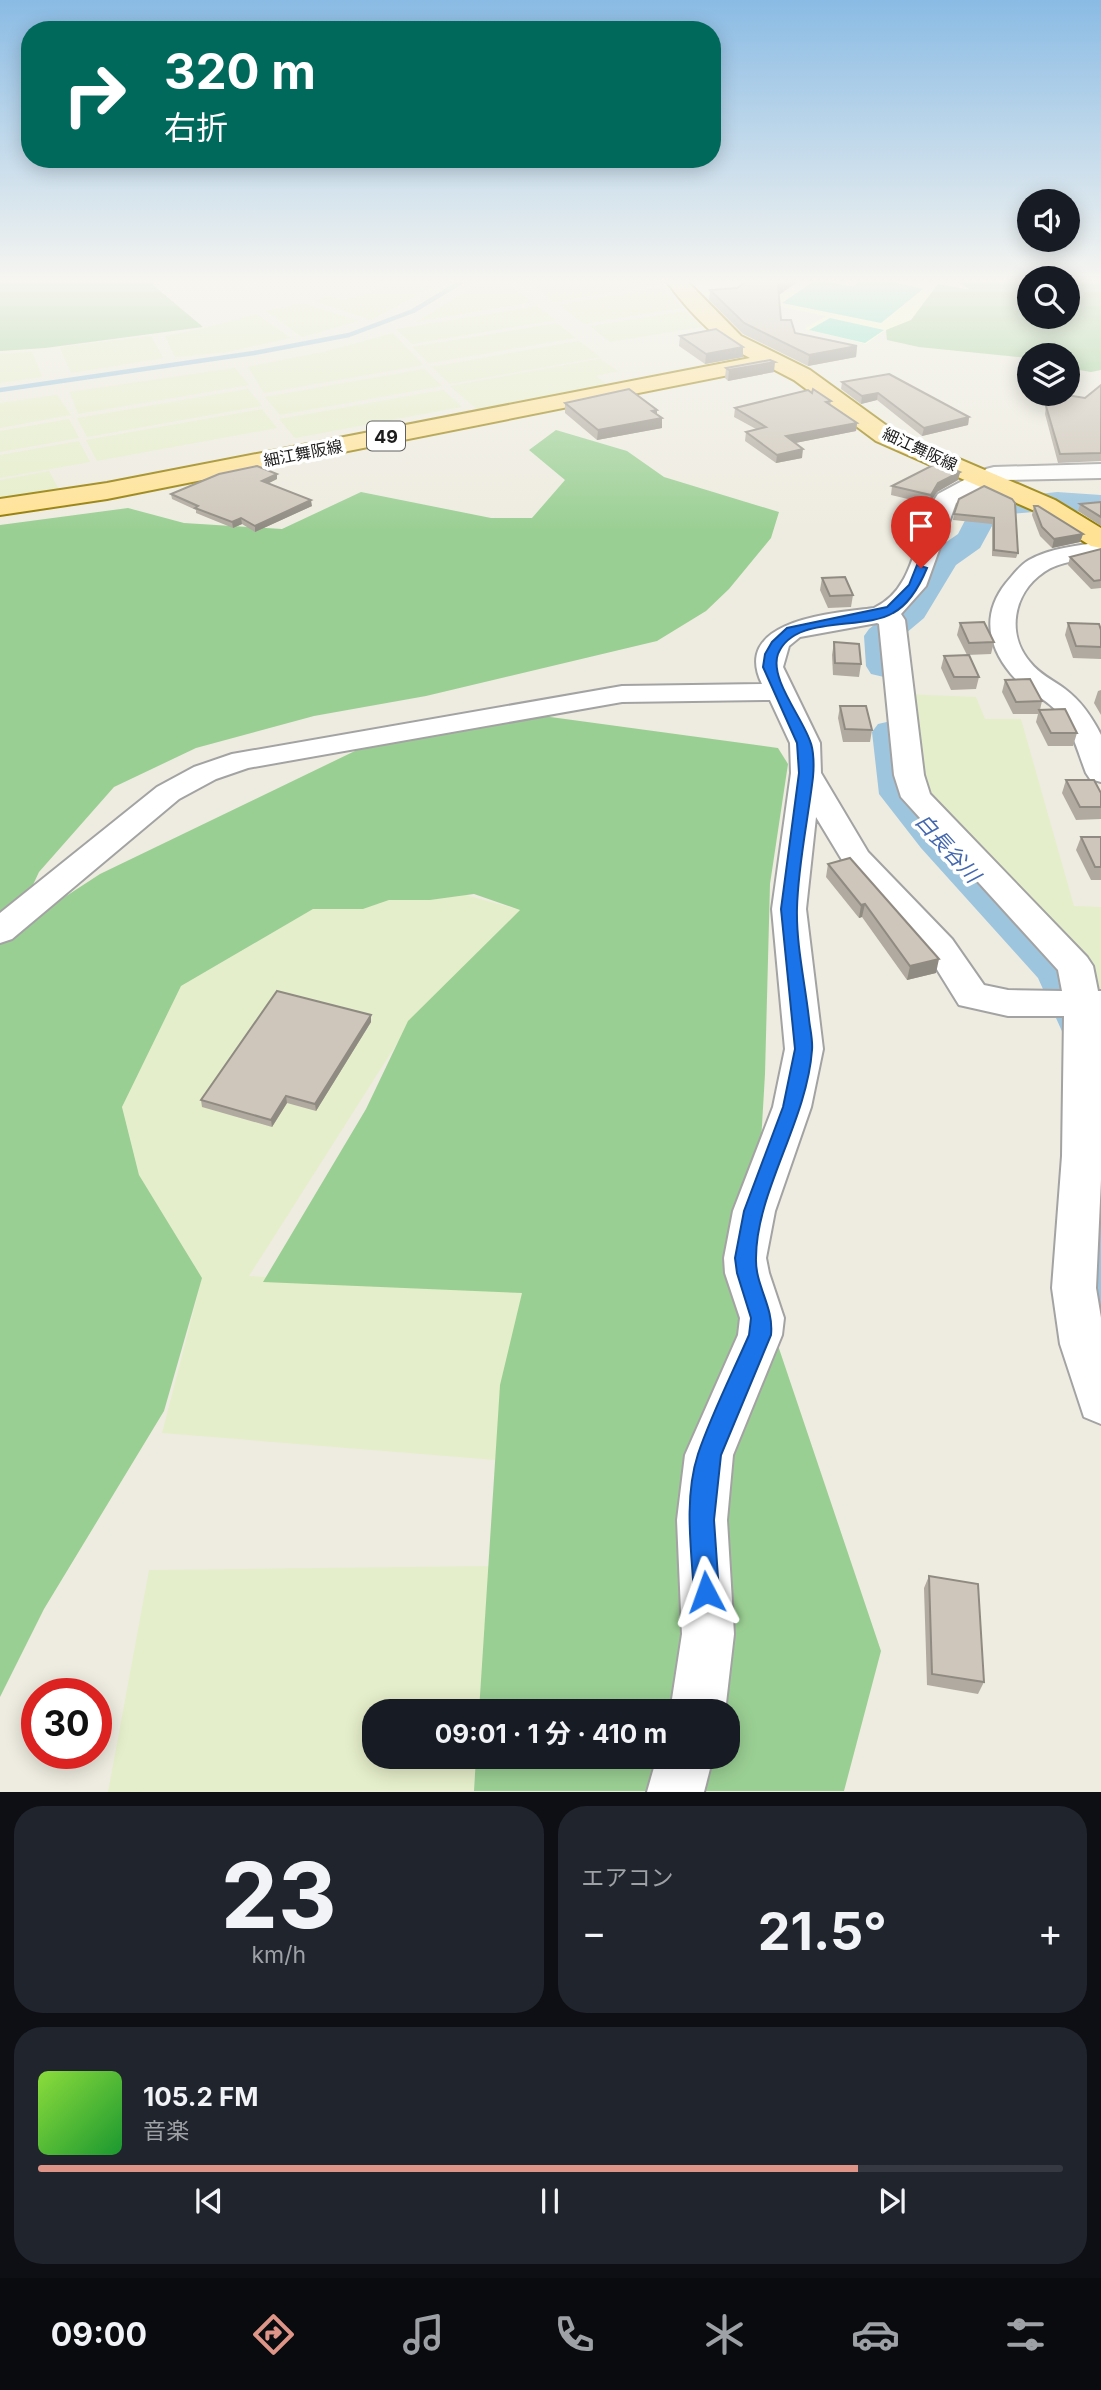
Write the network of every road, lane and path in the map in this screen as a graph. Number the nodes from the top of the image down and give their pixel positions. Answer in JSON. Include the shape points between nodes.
{"nodes":[{"id":1,"x":758,"y":363,"type":"edge"},
{"id":2,"x":776,"y":363,"type":"edge"},
{"id":3,"x":1101,"y":471,"type":"edge"},
{"id":4,"x":991,"y":480,"type":"junction"},
{"id":5,"x":0,"y":507,"type":"edge"},
{"id":6,"x":1101,"y":540,"type":"edge"},
{"id":7,"x":1101,"y":549,"type":"edge"},
{"id":8,"x":880,"y":615,"type":"junction"},
{"id":9,"x":780,"y":692,"type":"junction"},
{"id":10,"x":806,"y":773,"type":"junction"},
{"id":11,"x":1101,"y":773,"type":"edge"},
{"id":12,"x":0,"y":931,"type":"edge"},
{"id":13,"x":1091,"y":1004,"type":"edge"},
{"id":14,"x":1101,"y":1402,"type":"edge"},
{"id":15,"x":698,"y":1699,"type":"edge"},
{"id":16,"x":681,"y":1769,"type":"edge"},
{"id":17,"x":675,"y":1791,"type":"edge"}],
"edges":[{"from":1,"to":5,"type":"main road","name":"細江舞阪線","number":"49","via":[[107,491]]},
{"from":2,"to":4,"type":"main road","name":"細江舞阪線","via":[[802,375],[885,436]]},
{"from":3,"to":4,"type":"street","via":[[1004,473],[994,474]]},
{"from":4,"to":6,"type":"main road","name":"細江舞阪線"},
{"from":4,"to":8,"type":"street","via":[[946,499],[914,586]]},
{"from":7,"to":11,"type":"street","via":[[1036,566],[1012,590],[1001,621],[1004,643],[1023,671],[1068,706],[1087,735]]},
{"from":8,"to":9,"type":"street","via":[[791,631],[771,654],[769,667]]},
{"from":8,"to":13,"type":"street","via":[[892,620],[909,775],[916,797],[1075,966]]},
{"from":9,"to":10,"type":"street","via":[[804,743]]},
{"from":9,"to":12,"type":"street","via":[[622,694],[242,760],[168,793]]},
{"from":10,"to":13,"type":"street","via":[[856,858],[940,947],[972,996],[1008,1003]]},
{"from":10,"to":15,"type":"street","via":[[789,909],[804,1049],[792,1107],[754,1211],[745,1258],[762,1318],[760,1335],[709,1455],[705,1479],[702,1520],[708,1634]]},
{"from":13,"to":14,"type":"street","via":[[1074,1288],[1083,1344]]},
{"from":16,"to":17,"type":"street"}]}
